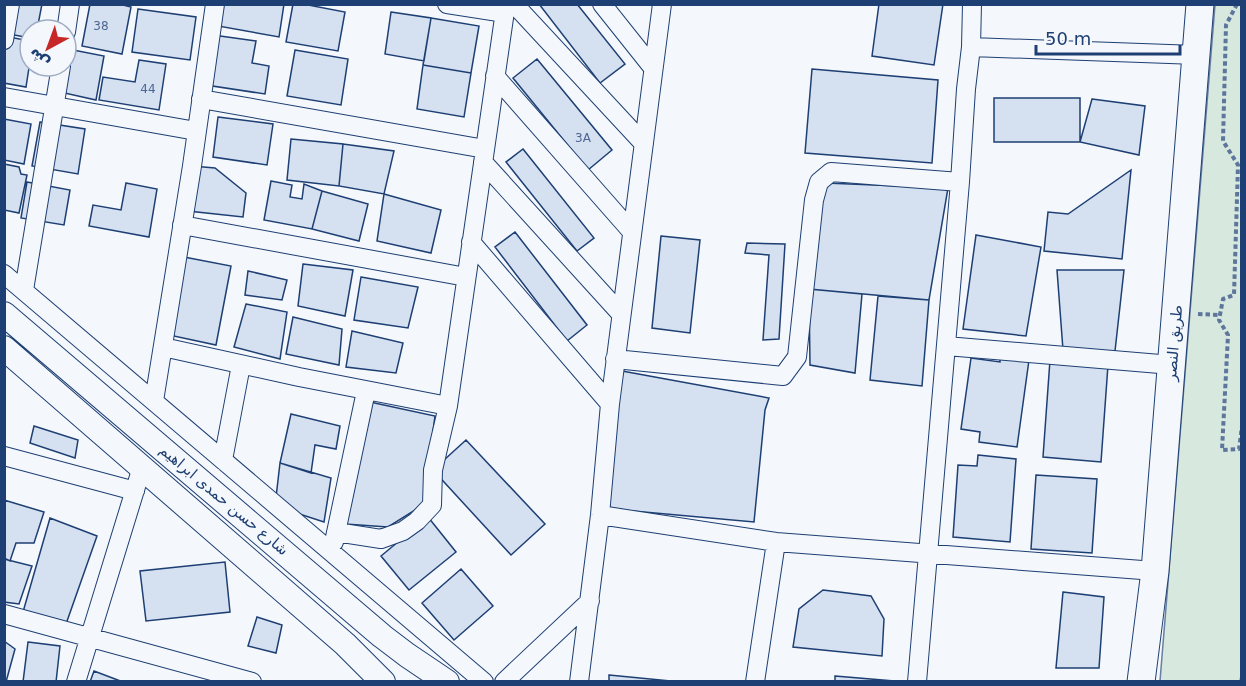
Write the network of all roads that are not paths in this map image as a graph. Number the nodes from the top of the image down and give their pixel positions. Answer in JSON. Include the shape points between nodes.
{"nodes":[{"id":1,"x":10,"y":4,"type":"edge"},
{"id":2,"x":215,"y":4,"type":"edge"},
{"id":3,"x":447,"y":4,"type":"edge"},
{"id":4,"x":602,"y":4,"type":"edge"},
{"id":5,"x":662,"y":4,"type":"edge"},
{"id":6,"x":972,"y":4,"type":"edge"},
{"id":7,"x":1200,"y":4,"type":"edge"},
{"id":8,"x":508,"y":7,"type":"edge"},
{"id":9,"x":4,"y":40,"type":"edge"},
{"id":10,"x":971,"y":46,"type":"junction"},
{"id":11,"x":1197,"y":55,"type":"junction"},
{"id":12,"x":654,"y":68,"type":"junction"},
{"id":13,"x":495,"y":76,"type":"junction"},
{"id":14,"x":59,"y":78,"type":"edge"},
{"id":15,"x":4,"y":97,"type":"edge"},
{"id":16,"x":201,"y":99,"type":"junction"},
{"id":17,"x":54,"y":106,"type":"junction"},
{"id":18,"x":196,"y":131,"type":"junction"},
{"id":19,"x":644,"y":144,"type":"junction"},
{"id":20,"x":484,"y":155,"type":"junction"},
{"id":21,"x":960,"y":183,"type":"junction"},
{"id":22,"x":182,"y":225,"type":"junction"},
{"id":23,"x":632,"y":232,"type":"junction"},
{"id":24,"x":471,"y":242,"type":"junction"},
{"id":25,"x":4,"y":274,"type":"edge"},
{"id":26,"x":466,"y":277,"type":"junction"},
{"id":27,"x":24,"y":290,"type":"junction"},
{"id":28,"x":4,"y":314,"type":"edge"},
{"id":29,"x":621,"y":314,"type":"junction"},
{"id":30,"x":946,"y":346,"type":"junction"},
{"id":31,"x":163,"y":347,"type":"junction"},
{"id":32,"x":4,"y":348,"type":"edge"},
{"id":33,"x":615,"y":359,"type":"junction"},
{"id":34,"x":242,"y":365,"type":"junction"},
{"id":35,"x":1172,"y":365,"type":"junction"},
{"id":36,"x":366,"y":391,"type":"junction"},
{"id":37,"x":154,"y":401,"type":"junction"},
{"id":38,"x":609,"y":404,"type":"junction"},
{"id":39,"x":448,"y":406,"type":"junction"},
{"id":40,"x":4,"y":456,"type":"edge"},
{"id":41,"x":223,"y":460,"type":"junction"},
{"id":42,"x":142,"y":467,"type":"junction"},
{"id":43,"x":135,"y":491,"type":"junction"},
{"id":44,"x":600,"y":515,"type":"junction"},
{"id":45,"x":336,"y":532,"type":"junction"},
{"id":46,"x":776,"y":542,"type":"junction"},
{"id":47,"x":332,"y":552,"type":"junction"},
{"id":48,"x":927,"y":554,"type":"junction"},
{"id":49,"x":1155,"y":571,"type":"junction"},
{"id":50,"x":590,"y":601,"type":"junction"},
{"id":51,"x":4,"y":614,"type":"edge"},
{"id":52,"x":89,"y":637,"type":"junction"},
{"id":53,"x":217,"y":677,"type":"edge"},
{"id":54,"x":76,"y":681,"type":"edge"},
{"id":55,"x":252,"y":681,"type":"edge"},
{"id":56,"x":383,"y":681,"type":"edge"},
{"id":57,"x":447,"y":681,"type":"edge"},
{"id":58,"x":484,"y":681,"type":"edge"},
{"id":59,"x":504,"y":681,"type":"edge"},
{"id":60,"x":579,"y":681,"type":"edge"},
{"id":61,"x":755,"y":681,"type":"edge"},
{"id":62,"x":917,"y":681,"type":"edge"},
{"id":63,"x":1141,"y":681,"type":"edge"}],
"edges":[{"from":1,"to":9,"type":"street"},
{"from":2,"to":16,"type":"street"},
{"from":3,"to":8,"type":"street"},
{"from":4,"to":12,"type":"street"},
{"from":5,"to":12,"type":"street"},
{"from":6,"to":10,"type":"street"},
{"from":7,"to":11,"type":"main road","name":"طريق النصر"},
{"from":8,"to":13,"type":"street"},
{"from":8,"to":19,"type":"street"},
{"from":10,"to":11,"type":"street"},
{"from":10,"to":21,"type":"street"},
{"from":11,"to":35,"type":"main road","name":"طريق النصر"},
{"from":12,"to":19,"type":"street"},
{"from":13,"to":20,"type":"street"},
{"from":13,"to":23,"type":"street"},
{"from":14,"to":17,"type":"street"},
{"from":15,"to":17,"type":"street"},
{"from":16,"to":18,"type":"street"},
{"from":16,"to":20,"type":"street"},
{"from":17,"to":18,"type":"street"},
{"from":17,"to":27,"type":"street"},
{"from":18,"to":22,"type":"street"},
{"from":19,"to":23,"type":"street"},
{"from":20,"to":24,"type":"street"},
{"from":20,"to":29,"type":"street"},
{"from":21,"to":30,"type":"street"},
{"from":21,"to":33,"type":"street","via":[[831,172],[819,182],[797,357],[783,376]]},
{"from":22,"to":26,"type":"street"},
{"from":22,"to":31,"type":"street"},
{"from":23,"to":29,"type":"street"},
{"from":24,"to":26,"type":"street"},
{"from":24,"to":38,"type":"street"},
{"from":25,"to":27,"type":"street"},
{"from":26,"to":39,"type":"street"},
{"from":27,"to":37,"type":"street"},
{"from":28,"to":57,"type":"main road","name":"شارع حسن حمدى ابراهيم","via":[[382,636]]},
{"from":29,"to":33,"type":"street"},
{"from":30,"to":35,"type":"street"},
{"from":30,"to":48,"type":"street"},
{"from":31,"to":34,"type":"street"},
{"from":31,"to":37,"type":"street"},
{"from":32,"to":42,"type":"main road","name":"شارع حسن حمدى ابراهيم"},
{"from":33,"to":38,"type":"street"},
{"from":34,"to":36,"type":"street"},
{"from":34,"to":41,"type":"street"},
{"from":35,"to":49,"type":"main road","name":"طريق النصر"},
{"from":36,"to":39,"type":"street"},
{"from":36,"to":45,"type":"street"},
{"from":37,"to":41,"type":"street"},
{"from":38,"to":44,"type":"street"},
{"from":39,"to":45,"type":"street","via":[[433,470],[432,505],[403,531],[381,539]]},
{"from":40,"to":43,"type":"street"},
{"from":41,"to":47,"type":"street"},
{"from":42,"to":43,"type":"street"},
{"from":42,"to":56,"type":"main road","name":"شارع حسن حمدى ابراهيم"},
{"from":43,"to":52,"type":"street"},
{"from":44,"to":46,"type":"street"},
{"from":44,"to":50,"type":"street"},
{"from":45,"to":47,"type":"street"},
{"from":46,"to":48,"type":"street"},
{"from":46,"to":61,"type":"street"},
{"from":47,"to":58,"type":"street"},
{"from":48,"to":49,"type":"street"},
{"from":48,"to":62,"type":"street"},
{"from":49,"to":63,"type":"main road","name":"طريق النصر"},
{"from":50,"to":59,"type":"street"},
{"from":50,"to":60,"type":"street"},
{"from":51,"to":52,"type":"street"},
{"from":52,"to":53,"type":"street"},
{"from":52,"to":54,"type":"street"},
{"from":53,"to":55,"type":"street"}]}
